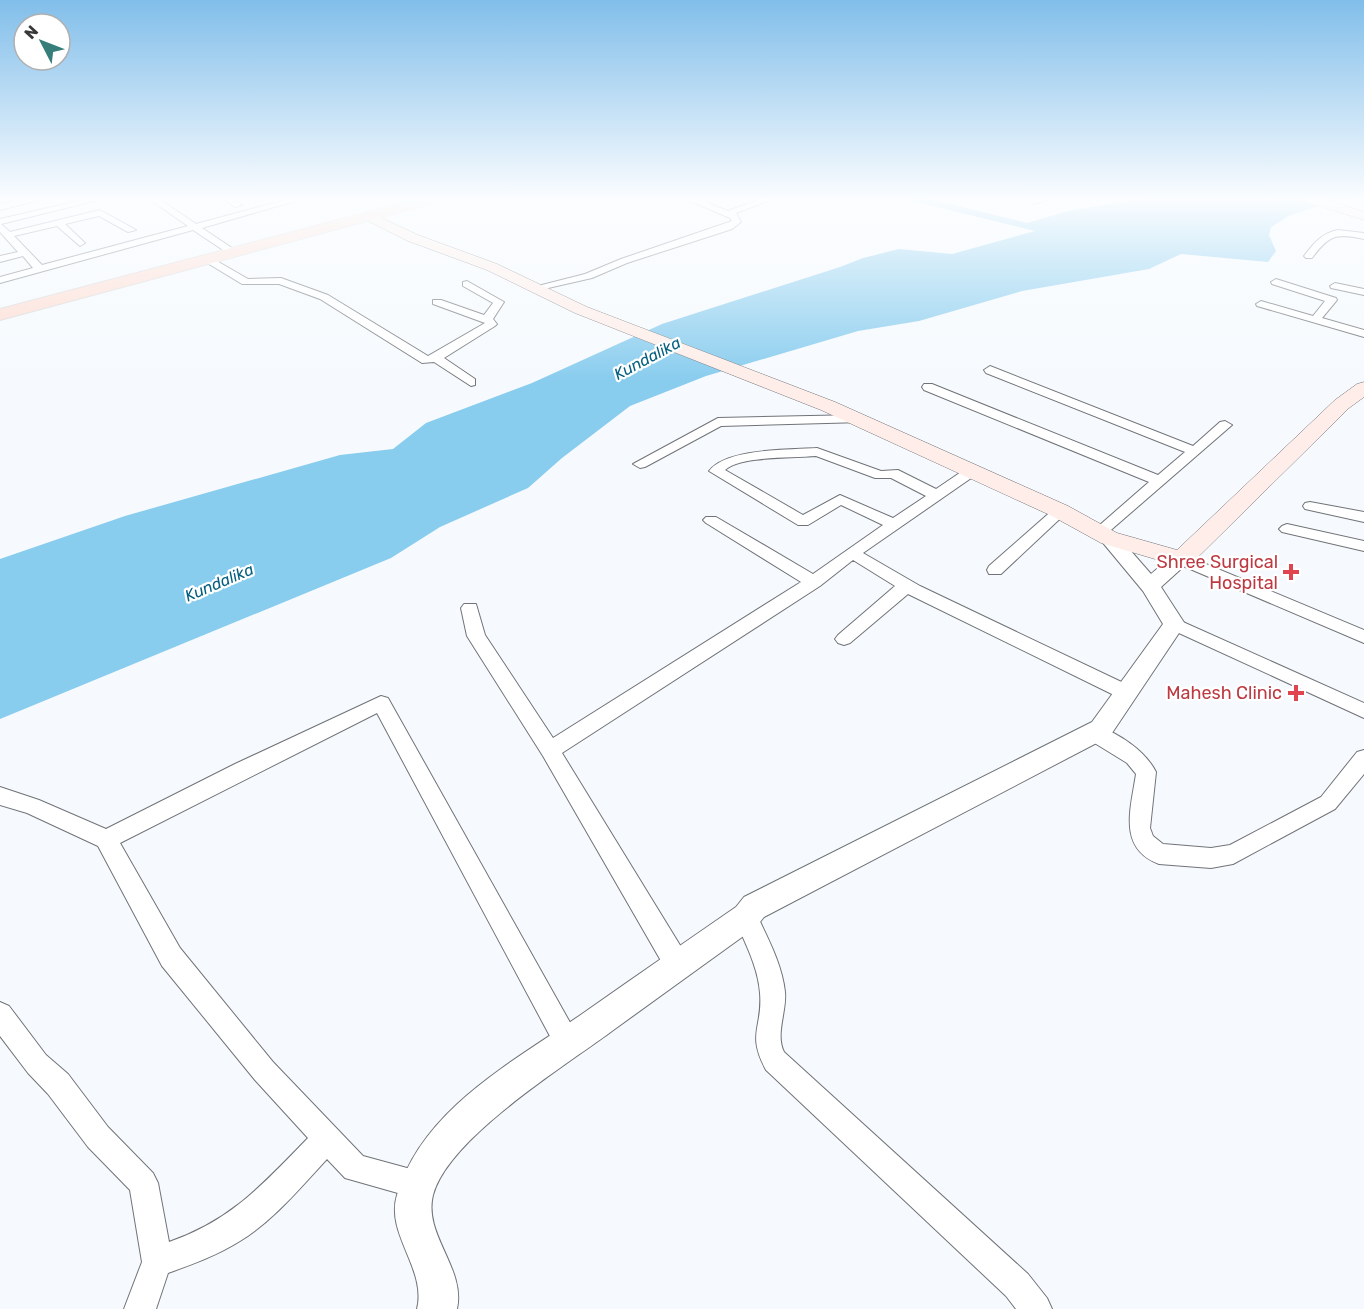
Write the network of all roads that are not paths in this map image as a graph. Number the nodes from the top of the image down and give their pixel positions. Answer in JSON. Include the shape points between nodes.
{"nodes":[{"id":1,"x":32,"y":260,"type":"edge"},
{"id":2,"x":72,"y":260,"type":"edge"},
{"id":3,"x":189,"y":260,"type":"edge"},
{"id":4,"x":203,"y":260,"type":"edge"},
{"id":5,"x":209,"y":260,"type":"edge"},
{"id":6,"x":473,"y":260,"type":"edge"},
{"id":7,"x":627,"y":260,"type":"edge"},
{"id":8,"x":40,"y":269,"type":"junction"},
{"id":9,"x":0,"y":280,"type":"edge"},
{"id":10,"x":1276,"y":282,"type":"dead end"},
{"id":11,"x":467,"y":284,"type":"dead end"},
{"id":12,"x":1335,"y":286,"type":"dead end"},
{"id":13,"x":535,"y":288,"type":"junction"},
{"id":14,"x":1364,"y":292,"type":"edge"},
{"id":15,"x":437,"y":302,"type":"dead end"},
{"id":16,"x":1261,"y":304,"type":"dead end"},
{"id":17,"x":0,"y":309,"type":"edge"},
{"id":18,"x":0,"y":315,"type":"edge"},
{"id":19,"x":486,"y":320,"type":"junction"},
{"id":20,"x":1314,"y":321,"type":"junction"},
{"id":21,"x":1364,"y":334,"type":"edge"},
{"id":22,"x":436,"y":358,"type":"junction"},
{"id":23,"x":990,"y":370,"type":"dead end"},
{"id":24,"x":471,"y":382,"type":"dead end"},
{"id":25,"x":928,"y":387,"type":"dead end"},
{"id":26,"x":1364,"y":388,"type":"edge"},
{"id":27,"x":858,"y":419,"type":"junction"},
{"id":28,"x":1225,"y":425,"type":"dead end"},
{"id":29,"x":1194,"y":451,"type":"junction"},
{"id":30,"x":640,"y":464,"type":"dead end"},
{"id":31,"x":972,"y":471,"type":"junction"},
{"id":32,"x":1159,"y":481,"type":"junction"},
{"id":33,"x":936,"y":495,"type":"junction"},
{"id":34,"x":1310,"y":506,"type":"dead end"},
{"id":35,"x":1060,"y":511,"type":"junction"},
{"id":36,"x":1364,"y":516,"type":"edge"},
{"id":37,"x":711,"y":520,"type":"dead end"},
{"id":38,"x":894,"y":524,"type":"junction"},
{"id":39,"x":1287,"y":529,"type":"dead end"},
{"id":40,"x":1104,"y":535,"type":"junction"},
{"id":41,"x":1364,"y":546,"type":"edge"},
{"id":42,"x":852,"y":553,"type":"junction"},
{"id":43,"x":1182,"y":559,"type":"junction"},
{"id":44,"x":995,"y":570,"type":"dead end"},
{"id":45,"x":814,"y":582,"type":"junction"},
{"id":46,"x":906,"y":585,"type":"junction"},
{"id":47,"x":1150,"y":586,"type":"junction"},
{"id":48,"x":470,"y":608,"type":"dead end"},
{"id":49,"x":1174,"y":624,"type":"junction"},
{"id":50,"x":1364,"y":637,"type":"edge"},
{"id":51,"x":844,"y":639,"type":"dead end"},
{"id":52,"x":1125,"y":692,"type":"junction"},
{"id":53,"x":1364,"y":711,"type":"edge"},
{"id":54,"x":1095,"y":733,"type":"junction"},
{"id":55,"x":550,"y":750,"type":"junction"},
{"id":56,"x":1364,"y":758,"type":"edge"},
{"id":57,"x":0,"y":796,"type":"edge"},
{"id":58,"x":106,"y":839,"type":"junction"},
{"id":59,"x":746,"y":916,"type":"junction"},
{"id":60,"x":678,"y":963,"type":"junction"},
{"id":61,"x":0,"y":1015,"type":"edge"},
{"id":62,"x":568,"y":1044,"type":"junction"},
{"id":63,"x":326,"y":1139,"type":"junction"},
{"id":64,"x":419,"y":1184,"type":"junction"},
{"id":65,"x":157,"y":1262,"type":"junction"},
{"id":66,"x":440,"y":1306,"type":"edge"},
{"id":67,"x":140,"y":1309,"type":"edge"},
{"id":68,"x":1036,"y":1309,"type":"edge"}],
"edges":[{"from":1,"to":8,"type":"street"},
{"from":2,"to":8,"type":"street"},
{"from":3,"to":17,"type":"main road"},
{"from":4,"to":18,"type":"main road"},
{"from":5,"to":22,"type":"street","via":[[246,282],[281,281],[324,297],[422,358]]},
{"from":6,"to":13,"type":"main road"},
{"from":7,"to":13,"type":"street","via":[[588,276]]},
{"from":8,"to":9,"type":"street"},
{"from":10,"to":20,"type":"street","via":[[1332,300]]},
{"from":11,"to":19,"type":"street","via":[[499,302]]},
{"from":12,"to":14,"type":"street"},
{"from":13,"to":27,"type":"main road","via":[[581,310]]},
{"from":15,"to":19,"type":"street"},
{"from":16,"to":20,"type":"street"},
{"from":19,"to":22,"type":"street","via":[[490,327]]},
{"from":20,"to":21,"type":"street"},
{"from":22,"to":24,"type":"street"},
{"from":23,"to":29,"type":"street"},
{"from":25,"to":32,"type":"street"},
{"from":26,"to":43,"type":"main road","via":[[1342,404]]},
{"from":27,"to":30,"type":"street","via":[[718,422]]},
{"from":27,"to":31,"type":"main road"},
{"from":28,"to":29,"type":"street"},
{"from":29,"to":32,"type":"street"},
{"from":31,"to":33,"type":"street"},
{"from":31,"to":35,"type":"main road"},
{"from":32,"to":40,"type":"street"},
{"from":33,"to":38,"type":"street"},
{"from":33,"to":38,"type":"street","via":[[893,473],[880,475],[817,452],[754,457],[725,463],[716,471],[803,522],[840,498]]},
{"from":34,"to":36,"type":"street"},
{"from":35,"to":40,"type":"main road"},
{"from":35,"to":44,"type":"street"},
{"from":37,"to":45,"type":"street"},
{"from":38,"to":42,"type":"street"},
{"from":39,"to":41,"type":"street"},
{"from":40,"to":43,"type":"main road"},
{"from":40,"to":47,"type":"street"},
{"from":42,"to":45,"type":"street"},
{"from":42,"to":46,"type":"street"},
{"from":43,"to":47,"type":"street"},
{"from":43,"to":50,"type":"street"},
{"from":45,"to":55,"type":"street"},
{"from":46,"to":51,"type":"street"},
{"from":46,"to":52,"type":"street"},
{"from":47,"to":49,"type":"street"},
{"from":48,"to":55,"type":"street","via":[[476,636]]},
{"from":49,"to":52,"type":"street"},
{"from":49,"to":53,"type":"street"},
{"from":52,"to":54,"type":"street"},
{"from":54,"to":56,"type":"street","via":[[1142,765],[1147,781],[1140,836],[1152,850],[1170,856],[1211,858],[1233,854],[1328,803]]},
{"from":54,"to":59,"type":"street","via":[[754,907]]},
{"from":55,"to":60,"type":"street"},
{"from":57,"to":58,"type":"street"},
{"from":58,"to":62,"type":"street","via":[[381,703]]},
{"from":58,"to":63,"type":"street","via":[[171,957],[264,1071]]},
{"from":59,"to":60,"type":"street"},
{"from":59,"to":68,"type":"street","via":[[773,990],[766,1040],[775,1061],[1017,1285]]},
{"from":60,"to":62,"type":"street"},
{"from":61,"to":65,"type":"street","via":[[98,1137],[143,1183]]},
{"from":62,"to":64,"type":"street","via":[[456,1128]]},
{"from":63,"to":64,"type":"street","via":[[355,1168]]},
{"from":63,"to":65,"type":"street","via":[[238,1225],[214,1240]]},
{"from":64,"to":66,"type":"street","via":[[413,1209],[436,1275]]},
{"from":65,"to":67,"type":"street"}]}
